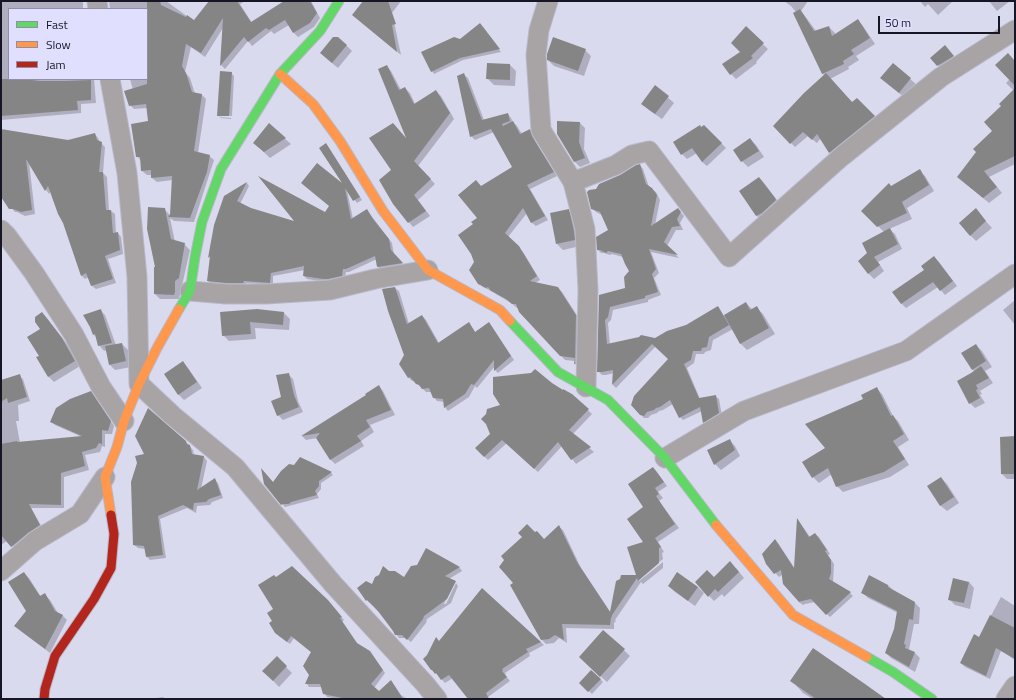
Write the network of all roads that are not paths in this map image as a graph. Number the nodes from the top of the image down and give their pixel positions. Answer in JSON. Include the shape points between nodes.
{"nodes":[{"id":1,"x":340,"y":1,"type":"edge"},
{"id":2,"x":548,"y":1,"type":"edge"},
{"id":3,"x":1015,"y":30,"type":"edge"},
{"id":4,"x":280,"y":74,"type":"junction"},
{"id":5,"x":110,"y":80,"type":"edge"},
{"id":6,"x":573,"y":182,"type":"junction"},
{"id":7,"x":1,"y":230,"type":"edge"},
{"id":8,"x":428,"y":270,"type":"junction"},
{"id":9,"x":1015,"y":274,"type":"edge"},
{"id":10,"x":190,"y":291,"type":"junction"},
{"id":11,"x":140,"y":384,"type":"junction"},
{"id":12,"x":586,"y":387,"type":"junction"},
{"id":13,"x":124,"y":421,"type":"junction"},
{"id":14,"x":665,"y":458,"type":"junction"},
{"id":15,"x":105,"y":477,"type":"junction"},
{"id":16,"x":1,"y":571,"type":"edge"},
{"id":17,"x":1015,"y":686,"type":"edge"},
{"id":18,"x":44,"y":699,"type":"edge"},
{"id":19,"x":438,"y":699,"type":"edge"},
{"id":20,"x":932,"y":699,"type":"edge"},
{"id":21,"x":1006,"y":699,"type":"edge"}],
"edges":[{"from":1,"to":4,"type":"street","via":[[320,30]]},
{"from":2,"to":6,"type":"street","via":[[536,55],[541,130]]},
{"from":3,"to":6,"type":"street","via":[[941,77],[841,157],[729,257],[649,151],[632,155],[616,165]]},
{"from":4,"to":8,"type":"street","via":[[313,104],[340,141],[383,211]]},
{"from":4,"to":10,"type":"street","via":[[220,169],[202,222]]},
{"from":5,"to":11,"type":"street","via":[[127,173],[137,277]]},
{"from":6,"to":12,"type":"street","via":[[585,229],[588,290]]},
{"from":7,"to":13,"type":"street","via":[[34,273],[74,335],[101,387]]},
{"from":8,"to":10,"type":"street","via":[[330,290],[266,294]]},
{"from":8,"to":12,"type":"street","via":[[500,310],[558,372]]},
{"from":9,"to":14,"type":"street","via":[[906,351],[744,411]]},
{"from":10,"to":11,"type":"street","via":[[157,348]]},
{"from":11,"to":13,"type":"street"},
{"from":11,"to":19,"type":"street","via":[[172,415],[235,467],[333,584]]},
{"from":12,"to":14,"type":"street","via":[[608,400]]},
{"from":13,"to":15,"type":"street"},
{"from":14,"to":20,"type":"street","via":[[725,536],[793,615],[893,672]]},
{"from":15,"to":16,"type":"street","via":[[80,514],[35,542]]},
{"from":15,"to":18,"type":"street","via":[[114,534],[111,568],[94,599],[55,656]]},
{"from":17,"to":21,"type":"street"}]}
